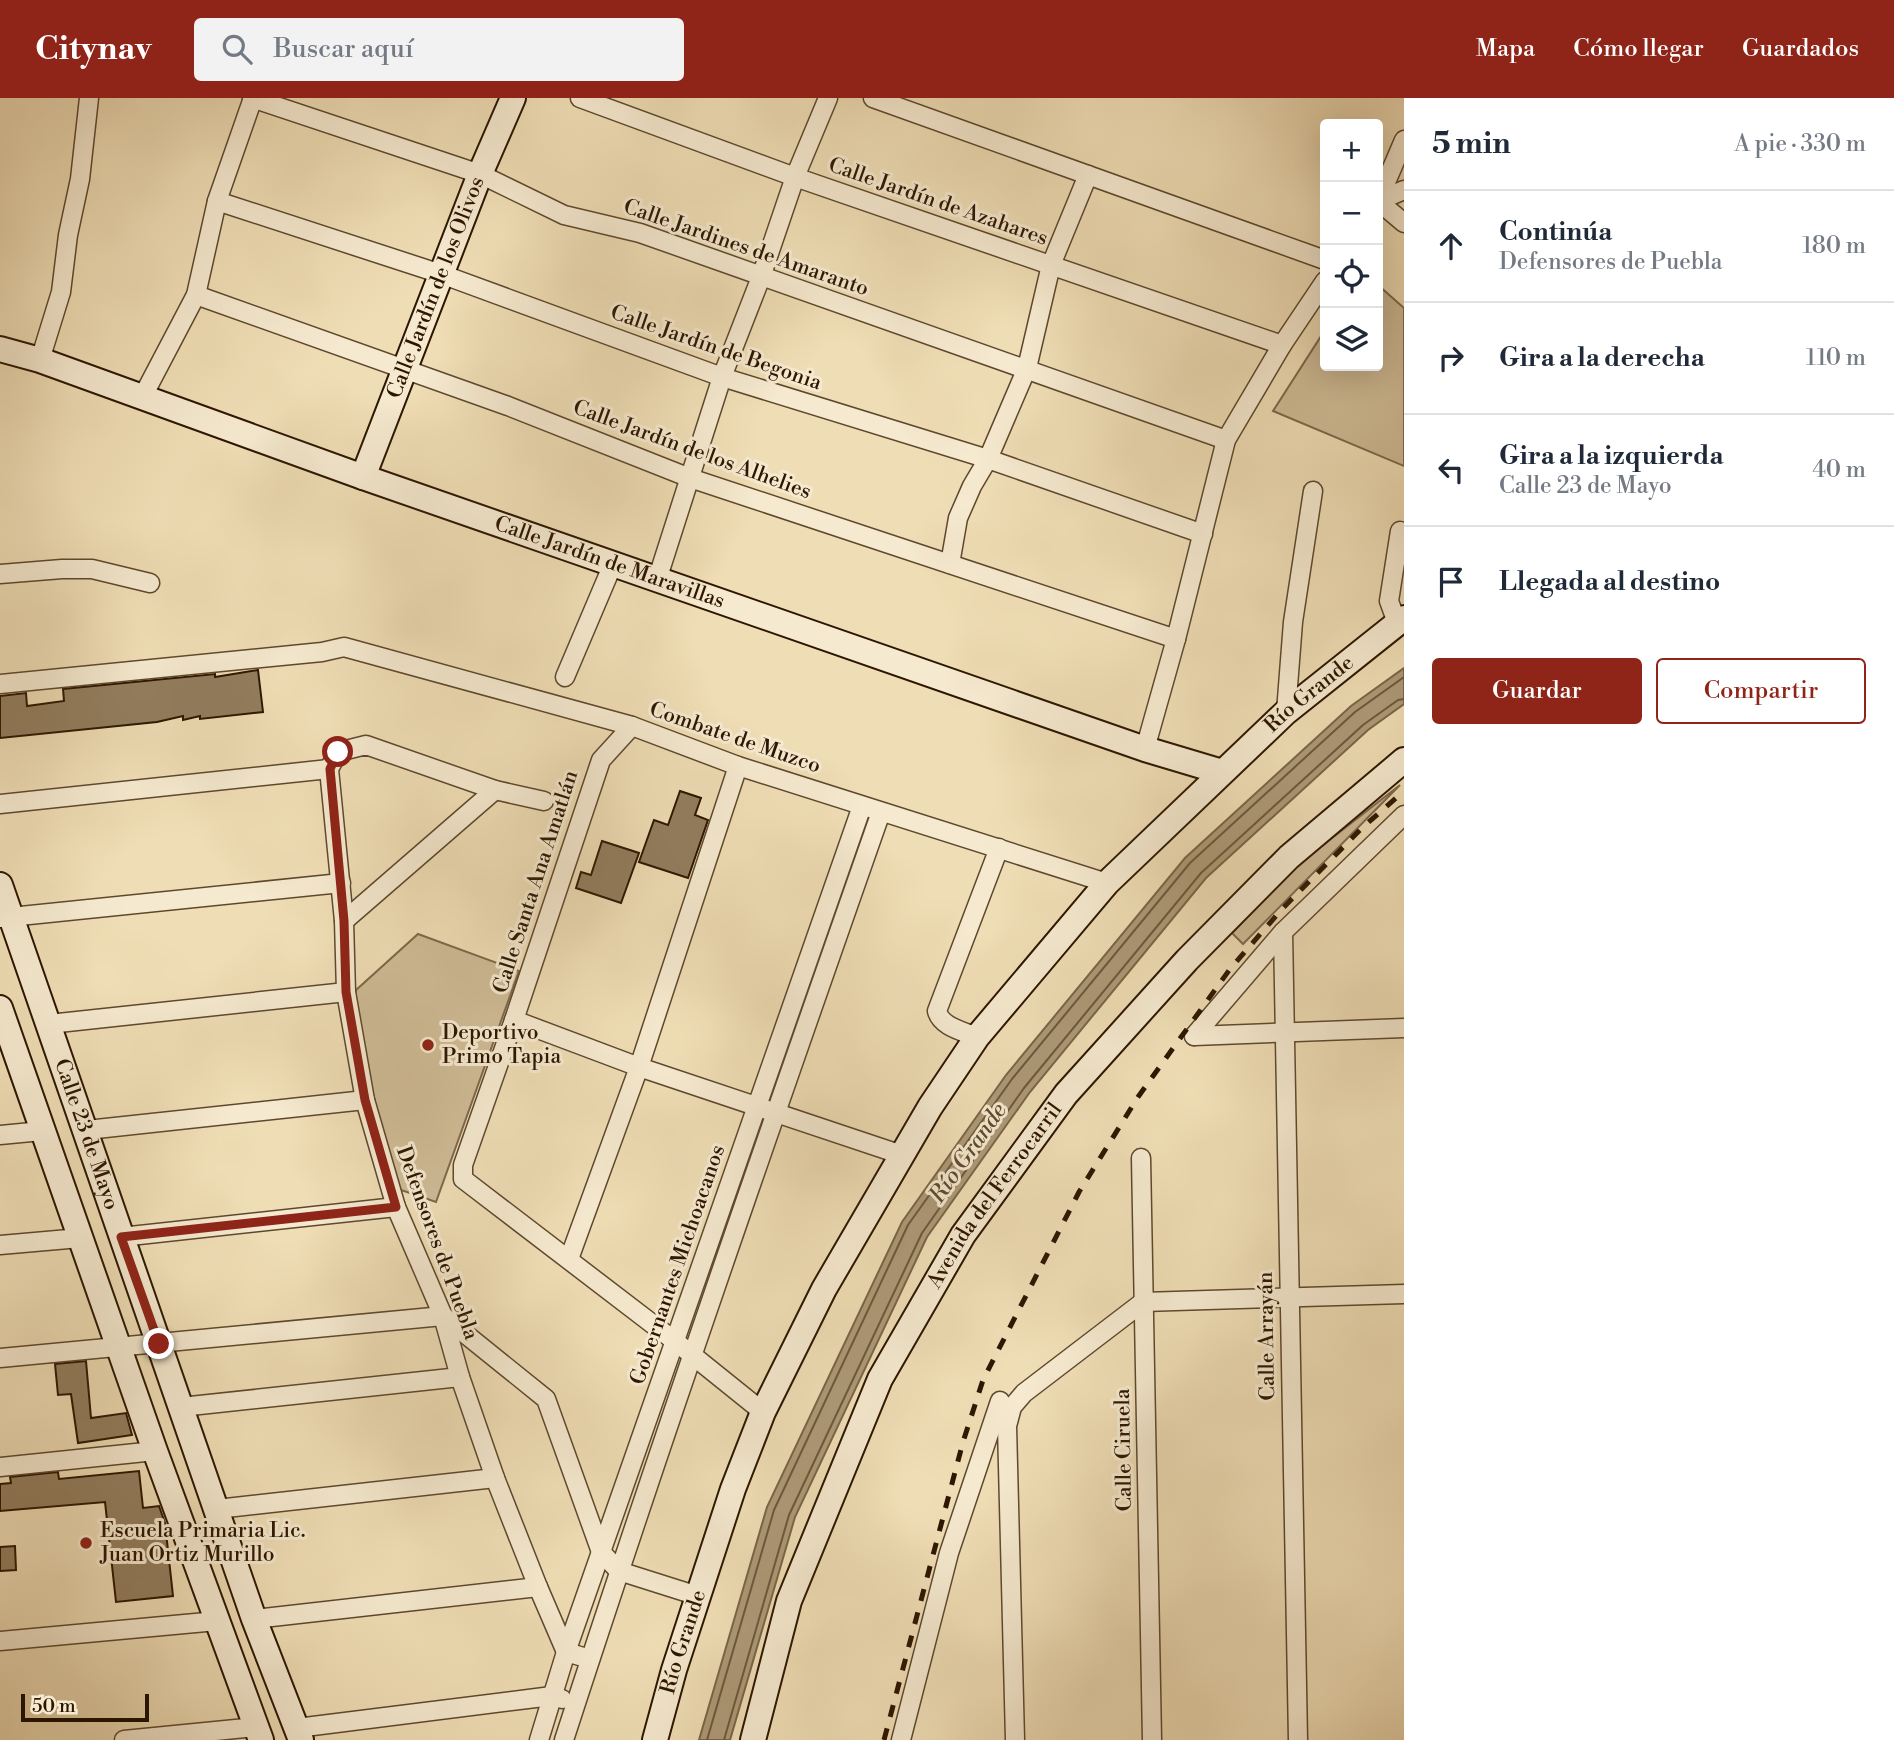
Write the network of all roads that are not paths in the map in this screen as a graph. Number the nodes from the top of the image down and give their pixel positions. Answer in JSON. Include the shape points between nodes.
{"nodes":[{"id":1,"x":89,"y":98,"type":"edge"},
{"id":2,"x":253,"y":98,"type":"edge"},
{"id":3,"x":513,"y":98,"type":"edge"},
{"id":4,"x":580,"y":98,"type":"edge"},
{"id":5,"x":828,"y":98,"type":"edge"},
{"id":6,"x":873,"y":98,"type":"edge"},
{"id":7,"x":1404,"y":140,"type":"edge"},
{"id":8,"x":480,"y":174,"type":"junction"},
{"id":9,"x":1088,"y":175,"type":"junction"},
{"id":10,"x":795,"y":177,"type":"junction"},
{"id":11,"x":1383,"y":189,"type":"edge"},
{"id":12,"x":1404,"y":190,"type":"edge"},
{"id":13,"x":1383,"y":199,"type":"edge"},
{"id":14,"x":217,"y":201,"type":"junction"},
{"id":15,"x":1383,"y":205,"type":"edge"},
{"id":16,"x":1404,"y":223,"type":"edge"},
{"id":17,"x":1320,"y":258,"type":"edge"},
{"id":18,"x":1051,"y":265,"type":"junction"},
{"id":19,"x":441,"y":274,"type":"junction"},
{"id":20,"x":761,"y":277,"type":"junction"},
{"id":21,"x":1320,"y":288,"type":"edge"},
{"id":22,"x":195,"y":295,"type":"junction"},
{"id":23,"x":1282,"y":345,"type":"junction"},
{"id":24,"x":0,"y":349,"type":"edge"},
{"id":25,"x":40,"y":360,"type":"junction"},
{"id":26,"x":1027,"y":368,"type":"junction"},
{"id":27,"x":405,"y":371,"type":"junction"},
{"id":28,"x":722,"y":377,"type":"junction"},
{"id":29,"x":143,"y":396,"type":"junction"},
{"id":30,"x":1226,"y":440,"type":"junction"},
{"id":31,"x":988,"y":459,"type":"junction"},
{"id":32,"x":363,"y":477,"type":"junction"},
{"id":33,"x":690,"y":478,"type":"junction"},
{"id":34,"x":1313,"y":491,"type":"dead end"},
{"id":35,"x":1401,"y":531,"type":"dead end"},
{"id":36,"x":1203,"y":534,"type":"junction"},
{"id":37,"x":613,"y":564,"type":"junction"},
{"id":38,"x":950,"y":564,"type":"junction"},
{"id":39,"x":0,"y":574,"type":"edge"},
{"id":40,"x":657,"y":580,"type":"junction"},
{"id":41,"x":150,"y":583,"type":"dead end"},
{"id":42,"x":1400,"y":620,"type":"edge"},
{"id":43,"x":1176,"y":639,"type":"junction"},
{"id":44,"x":565,"y":677,"type":"dead end"},
{"id":45,"x":0,"y":684,"type":"edge"},
{"id":46,"x":1286,"y":712,"type":"junction"},
{"id":47,"x":632,"y":726,"type":"junction"},
{"id":48,"x":1145,"y":749,"type":"junction"},
{"id":49,"x":1404,"y":760,"type":"edge"},
{"id":50,"x":738,"y":766,"type":"junction"},
{"id":51,"x":330,"y":769,"type":"junction"},
{"id":52,"x":1222,"y":772,"type":"junction"},
{"id":53,"x":495,"y":790,"type":"junction"},
{"id":54,"x":544,"y":801,"type":"dead end"},
{"id":55,"x":0,"y":804,"type":"edge"},
{"id":56,"x":862,"y":806,"type":"junction"},
{"id":57,"x":881,"y":812,"type":"junction"},
{"id":58,"x":1404,"y":815,"type":"edge"},
{"id":59,"x":999,"y":848,"type":"junction"},
{"id":60,"x":341,"y":883,"type":"junction"},
{"id":61,"x":1107,"y":883,"type":"junction"},
{"id":62,"x":0,"y":885,"type":"edge"},
{"id":63,"x":6,"y":917,"type":"edge"},
{"id":64,"x":344,"y":921,"type":"junction"},
{"id":65,"x":1283,"y":932,"type":"junction"},
{"id":66,"x":346,"y":992,"type":"junction"},
{"id":67,"x":514,"y":1020,"type":"junction"},
{"id":68,"x":2,"y":1021,"type":"edge"},
{"id":69,"x":49,"y":1024,"type":"junction"},
{"id":70,"x":1404,"y":1028,"type":"edge"},
{"id":71,"x":1285,"y":1032,"type":"junction"},
{"id":72,"x":977,"y":1037,"type":"junction"},
{"id":73,"x":639,"y":1067,"type":"junction"},
{"id":74,"x":365,"y":1100,"type":"junction"},
{"id":75,"x":758,"y":1106,"type":"junction"},
{"id":76,"x":776,"y":1112,"type":"junction"},
{"id":77,"x":86,"y":1130,"type":"junction"},
{"id":78,"x":43,"y":1131,"type":"junction"},
{"id":79,"x":0,"y":1135,"type":"edge"},
{"id":80,"x":902,"y":1155,"type":"junction"},
{"id":81,"x":1141,"y":1158,"type":"dead end"},
{"id":82,"x":396,"y":1207,"type":"junction"},
{"id":83,"x":121,"y":1237,"type":"junction"},
{"id":84,"x":80,"y":1238,"type":"junction"},
{"id":85,"x":0,"y":1245,"type":"edge"},
{"id":86,"x":569,"y":1259,"type":"junction"},
{"id":87,"x":1404,"y":1294,"type":"edge"},
{"id":88,"x":1290,"y":1297,"type":"junction"},
{"id":89,"x":1143,"y":1302,"type":"junction"},
{"id":90,"x":443,"y":1316,"type":"junction"},
{"id":91,"x":676,"y":1342,"type":"junction"},
{"id":92,"x":159,"y":1344,"type":"junction"},
{"id":93,"x":119,"y":1347,"type":"junction"},
{"id":94,"x":694,"y":1355,"type":"junction"},
{"id":95,"x":0,"y":1358,"type":"edge"},
{"id":96,"x":460,"y":1377,"type":"junction"},
{"id":97,"x":1006,"y":1404,"type":"junction"},
{"id":98,"x":181,"y":1407,"type":"junction"},
{"id":99,"x":763,"y":1412,"type":"junction"},
{"id":100,"x":155,"y":1451,"type":"junction"},
{"id":101,"x":0,"y":1467,"type":"edge"},
{"id":102,"x":495,"y":1478,"type":"junction"},
{"id":103,"x":217,"y":1510,"type":"junction"},
{"id":104,"x":601,"y":1552,"type":"junction"},
{"id":105,"x":619,"y":1571,"type":"junction"},
{"id":106,"x":538,"y":1587,"type":"junction"},
{"id":107,"x":698,"y":1596,"type":"junction"},
{"id":108,"x":254,"y":1619,"type":"junction"},
{"id":109,"x":217,"y":1621,"type":"junction"},
{"id":110,"x":0,"y":1641,"type":"edge"},
{"id":111,"x":566,"y":1652,"type":"junction"},
{"id":112,"x":590,"y":1659,"type":"junction"},
{"id":113,"x":552,"y":1696,"type":"junction"},
{"id":114,"x":576,"y":1702,"type":"junction"},
{"id":115,"x":258,"y":1734,"type":"edge"},
{"id":116,"x":299,"y":1734,"type":"edge"},
{"id":117,"x":124,"y":1740,"type":"edge"},
{"id":118,"x":539,"y":1740,"type":"edge"},
{"id":119,"x":564,"y":1740,"type":"edge"},
{"id":120,"x":655,"y":1740,"type":"edge"},
{"id":121,"x":753,"y":1740,"type":"edge"},
{"id":122,"x":901,"y":1740,"type":"edge"},
{"id":123,"x":1015,"y":1740,"type":"edge"},
{"id":124,"x":1152,"y":1740,"type":"edge"},
{"id":125,"x":1298,"y":1740,"type":"edge"}],
"edges":[{"from":1,"to":25,"type":"street","via":[[61,292]]},
{"from":2,"to":8,"type":"street","name":"Calle Jardines de Amaranto"},
{"from":2,"to":14,"type":"street"},
{"from":3,"to":8,"type":"street","name":"Calle Jardín de los Olivos"},
{"from":4,"to":10,"type":"street","name":"Calle Jardín de Azahares"},
{"from":5,"to":10,"type":"street"},
{"from":6,"to":9,"type":"street"},
{"from":7,"to":11,"type":"street"},
{"from":8,"to":19,"type":"street","name":"Calle Jardín de los Olivos"},
{"from":8,"to":20,"type":"street","name":"Calle Jardines de Amaranto","via":[[564,215],[640,233]]},
{"from":9,"to":17,"type":"street"},
{"from":9,"to":18,"type":"street"},
{"from":10,"to":18,"type":"street","name":"Calle Jardín de Azahares"},
{"from":10,"to":20,"type":"street"},
{"from":12,"to":13,"type":"street"},
{"from":14,"to":19,"type":"street","name":"Calle Jardín de Begonia"},
{"from":14,"to":22,"type":"street"},
{"from":15,"to":16,"type":"street"},
{"from":18,"to":23,"type":"street","name":"Calle Jardín de Azahares"},
{"from":18,"to":26,"type":"street"},
{"from":19,"to":27,"type":"street","name":"Calle Jardín de los Olivos"},
{"from":19,"to":28,"type":"street","name":"Calle Jardín de Begonia"},
{"from":20,"to":26,"type":"street","name":"Calle Jardines de Amaranto"},
{"from":20,"to":28,"type":"street"},
{"from":21,"to":23,"type":"street"},
{"from":22,"to":27,"type":"street","name":"Calle Jardín de los Alhelies"},
{"from":22,"to":29,"type":"street"},
{"from":23,"to":30,"type":"street"},
{"from":24,"to":25,"type":"street","name":"Calle Jardín de Maravillas"},
{"from":25,"to":29,"type":"street","name":"Calle Jardín de Maravillas"},
{"from":26,"to":30,"type":"street","name":"Calle Jardines de Amaranto"},
{"from":26,"to":31,"type":"street"},
{"from":27,"to":32,"type":"street","name":"Calle Jardín de los Olivos"},
{"from":27,"to":33,"type":"street","name":"Calle Jardín de los Alhelies"},
{"from":28,"to":31,"type":"street","name":"Calle Jardín de Begonia"},
{"from":28,"to":33,"type":"street"},
{"from":29,"to":32,"type":"street","name":"Calle Jardín de Maravillas"},
{"from":30,"to":36,"type":"street"},
{"from":31,"to":36,"type":"street","name":"Calle Jardín de Begonia"},
{"from":31,"to":38,"type":"street","via":[[958,518]]},
{"from":32,"to":37,"type":"street","name":"Calle Jardín de Maravillas"},
{"from":33,"to":38,"type":"street","name":"Calle Jardín de los Alhelies"},
{"from":33,"to":40,"type":"street"},
{"from":34,"to":46,"type":"street","via":[[1293,622]]},
{"from":35,"to":42,"type":"street","via":[[1389,601]]},
{"from":36,"to":43,"type":"street"},
{"from":37,"to":40,"type":"street","name":"Calle Jardín de Maravillas"},
{"from":37,"to":44,"type":"street"},
{"from":38,"to":43,"type":"street","name":"Calle Jardín de los Alhelies"},
{"from":39,"to":41,"type":"street","via":[[92,569]]},
{"from":40,"to":48,"type":"street","name":"Calle Jardín de Maravillas"},
{"from":42,"to":46,"type":"street","name":"Río Grande"},
{"from":43,"to":48,"type":"street"},
{"from":45,"to":47,"type":"street","name":"Combate de Muzco","via":[[344,647]]},
{"from":46,"to":52,"type":"street","name":"Río Grande"},
{"from":47,"to":50,"type":"street","name":"Combate de Muzco"},
{"from":47,"to":67,"type":"street","name":"Calle Santa Ana Amatlán","via":[[601,760]]},
{"from":48,"to":52,"type":"street","name":"Calle Jardín de Maravillas"},
{"from":49,"to":121,"type":"street","name":"Avenida del Ferrocarril","via":[[1289,857],[1187,960],[1066,1094],[963,1236],[880,1379],[789,1601]]},
{"from":50,"to":56,"type":"street","name":"Combate de Muzco"},
{"from":50,"to":73,"type":"street"},
{"from":51,"to":53,"type":"street","via":[[338,752],[366,746]]},
{"from":51,"to":55,"type":"street"},
{"from":51,"to":60,"type":"street","name":"Defensores de Puebla"},
{"from":52,"to":61,"type":"street","name":"Río Grande"},
{"from":53,"to":54,"type":"street"},
{"from":53,"to":64,"type":"street"},
{"from":56,"to":57,"type":"street","name":"Combate de Muzco"},
{"from":56,"to":75,"type":"street","name":"Gobernantes Michoacanos"},
{"from":57,"to":59,"type":"street","name":"Combate de Muzco"},
{"from":57,"to":76,"type":"street","name":"Gobernantes Michoacanos"},
{"from":58,"to":65,"type":"street"},
{"from":59,"to":61,"type":"street","name":"Combate de Muzco"},
{"from":59,"to":72,"type":"street","via":[[937,1011],[946,1024]]},
{"from":60,"to":63,"type":"street"},
{"from":60,"to":64,"type":"street","name":"Defensores de Puebla"},
{"from":61,"to":72,"type":"street","name":"Río Grande"},
{"from":62,"to":63,"type":"street","name":"Calle 23 de Mayo"},
{"from":63,"to":69,"type":"street","name":"Calle 23 de Mayo"},
{"from":64,"to":66,"type":"street","name":"Defensores de Puebla"},
{"from":65,"to":71,"type":"street","name":"Calle Arrayán"},
{"from":65,"to":71,"type":"street","via":[[1194,1036]]},
{"from":66,"to":69,"type":"street"},
{"from":66,"to":74,"type":"street","name":"Defensores de Puebla"},
{"from":67,"to":73,"type":"street"},
{"from":67,"to":86,"type":"street","name":"Calle Santa Ana Amatlán","via":[[463,1166],[463,1179]]},
{"from":68,"to":78,"type":"street","name":"Calle 23 de Mayo"},
{"from":69,"to":77,"type":"street","name":"Calle 23 de Mayo"},
{"from":70,"to":71,"type":"street"},
{"from":71,"to":88,"type":"street","name":"Calle Arrayán"},
{"from":72,"to":80,"type":"street","name":"Río Grande"},
{"from":73,"to":75,"type":"street"},
{"from":73,"to":86,"type":"street"},
{"from":74,"to":77,"type":"street"},
{"from":74,"to":82,"type":"street","name":"Defensores de Puebla"},
{"from":75,"to":76,"type":"street"},
{"from":75,"to":91,"type":"street","name":"Gobernantes Michoacanos"},
{"from":76,"to":80,"type":"street"},
{"from":76,"to":94,"type":"street","name":"Gobernantes Michoacanos"},
{"from":77,"to":83,"type":"street","name":"Calle 23 de Mayo"},
{"from":78,"to":79,"type":"street"},
{"from":78,"to":84,"type":"street","name":"Calle 23 de Mayo"},
{"from":80,"to":99,"type":"street","name":"Río Grande","via":[[824,1289]]},
{"from":81,"to":89,"type":"street","name":"Calle Ciruela"},
{"from":82,"to":83,"type":"street"},
{"from":82,"to":90,"type":"street","name":"Defensores de Puebla"},
{"from":83,"to":92,"type":"street","name":"Calle 23 de Mayo"},
{"from":84,"to":85,"type":"street"},
{"from":84,"to":93,"type":"street","name":"Calle 23 de Mayo"},
{"from":86,"to":91,"type":"street","name":"Calle Santa Ana Amatlán"},
{"from":87,"to":88,"type":"street"},
{"from":88,"to":89,"type":"street"},
{"from":88,"to":125,"type":"street","name":"Calle Arrayán"},
{"from":89,"to":97,"type":"street"},
{"from":89,"to":124,"type":"street","name":"Calle Ciruela"},
{"from":90,"to":92,"type":"street"},
{"from":90,"to":96,"type":"street","name":"Defensores de Puebla"},
{"from":90,"to":104,"type":"street","via":[[546,1399]]},
{"from":91,"to":94,"type":"street","name":"Calle Santa Ana Amatlán"},
{"from":91,"to":104,"type":"street","name":"Gobernantes Michoacanos"},
{"from":92,"to":93,"type":"street"},
{"from":92,"to":98,"type":"street","name":"Calle 23 de Mayo"},
{"from":93,"to":95,"type":"street"},
{"from":93,"to":100,"type":"street","name":"Calle 23 de Mayo"},
{"from":94,"to":99,"type":"street","name":"Calle Santa Ana Amatlán"},
{"from":94,"to":105,"type":"street","name":"Gobernantes Michoacanos"},
{"from":96,"to":98,"type":"street"},
{"from":96,"to":102,"type":"street","name":"Defensores de Puebla"},
{"from":97,"to":122,"type":"street","via":[[949,1553]]},
{"from":97,"to":123,"type":"street"},
{"from":98,"to":103,"type":"street","name":"Calle 23 de Mayo"},
{"from":99,"to":107,"type":"street","name":"Río Grande"},
{"from":100,"to":101,"type":"street"},
{"from":100,"to":109,"type":"street","name":"Calle 23 de Mayo"},
{"from":102,"to":103,"type":"street"},
{"from":102,"to":106,"type":"street","name":"Defensores de Puebla"},
{"from":103,"to":108,"type":"street","name":"Calle 23 de Mayo"},
{"from":104,"to":105,"type":"street"},
{"from":104,"to":111,"type":"street","name":"Gobernantes Michoacanos"},
{"from":105,"to":107,"type":"street"},
{"from":105,"to":112,"type":"street","name":"Gobernantes Michoacanos"},
{"from":106,"to":108,"type":"street"},
{"from":106,"to":111,"type":"street","name":"Defensores de Puebla"},
{"from":107,"to":120,"type":"street","name":"Río Grande"},
{"from":108,"to":116,"type":"street","name":"Calle 23 de Mayo"},
{"from":109,"to":110,"type":"street"},
{"from":109,"to":115,"type":"street","name":"Calle 23 de Mayo"},
{"from":111,"to":112,"type":"street"},
{"from":111,"to":113,"type":"street","name":"Gobernantes Michoacanos"},
{"from":112,"to":114,"type":"street","name":"Gobernantes Michoacanos"},
{"from":113,"to":114,"type":"street"},
{"from":113,"to":116,"type":"street"},
{"from":113,"to":118,"type":"street","name":"Gobernantes Michoacanos"},
{"from":114,"to":119,"type":"street","name":"Gobernantes Michoacanos"},
{"from":115,"to":117,"type":"street"}]}
